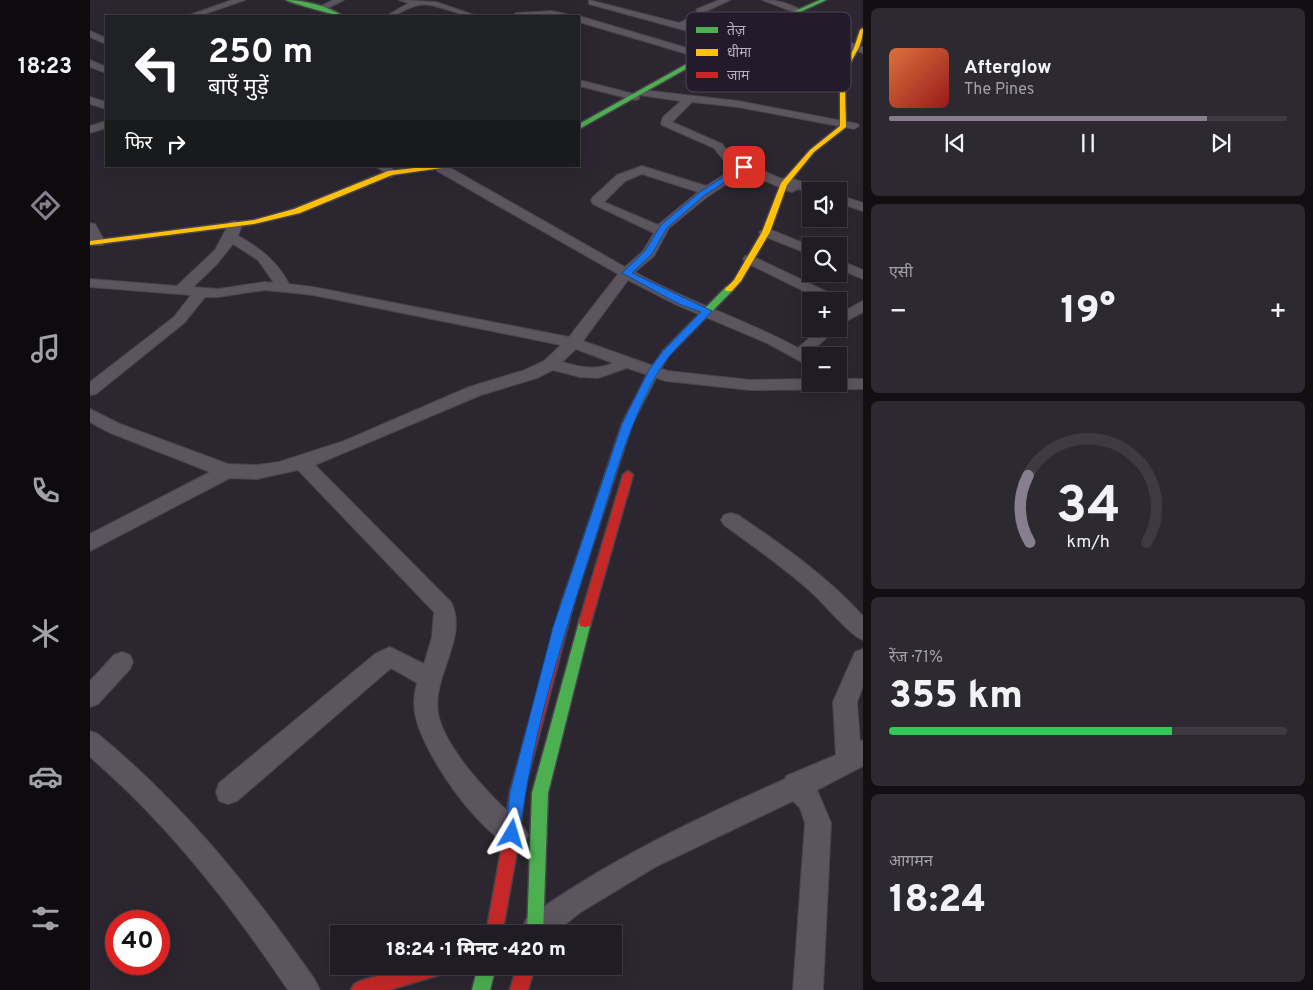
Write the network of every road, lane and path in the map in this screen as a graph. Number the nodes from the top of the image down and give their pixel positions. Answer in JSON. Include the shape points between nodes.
{"nodes":[{"id":1,"x":241,"y":0,"type":"edge"},
{"id":2,"x":288,"y":0,"type":"edge"},
{"id":3,"x":340,"y":0,"type":"edge"},
{"id":4,"x":403,"y":0,"type":"edge"},
{"id":5,"x":726,"y":0,"type":"edge"},
{"id":6,"x":766,"y":0,"type":"edge"},
{"id":7,"x":824,"y":0,"type":"edge"},
{"id":8,"x":417,"y":3,"type":"junction"},
{"id":9,"x":588,"y":3,"type":"edge"},
{"id":10,"x":321,"y":8,"type":"junction"},
{"id":11,"x":796,"y":10,"type":"junction"},
{"id":12,"x":700,"y":12,"type":"edge"},
{"id":13,"x":792,"y":12,"type":"edge"},
{"id":14,"x":798,"y":12,"type":"edge"},
{"id":15,"x":194,"y":15,"type":"edge"},
{"id":16,"x":338,"y":15,"type":"edge"},
{"id":17,"x":392,"y":15,"type":"edge"},
{"id":18,"x":470,"y":15,"type":"edge"},
{"id":19,"x":526,"y":15,"type":"edge"},
{"id":20,"x":567,"y":15,"type":"edge"},
{"id":21,"x":580,"y":19,"type":"edge"},
{"id":22,"x":686,"y":23,"type":"edge"},
{"id":23,"x":680,"y":26,"type":"junction"},
{"id":24,"x":686,"y":29,"type":"edge"},
{"id":25,"x":863,"y":30,"type":"edge"},
{"id":26,"x":90,"y":34,"type":"edge"},
{"id":27,"x":105,"y":41,"type":"edge"},
{"id":28,"x":686,"y":51,"type":"edge"},
{"id":29,"x":861,"y":52,"type":"edge"},
{"id":30,"x":90,"y":63,"type":"edge"},
{"id":31,"x":686,"y":67,"type":"edge"},
{"id":32,"x":105,"y":70,"type":"edge"},
{"id":33,"x":580,"y":83,"type":"edge"},
{"id":34,"x":638,"y":95,"type":"junction"},
{"id":35,"x":690,"y":98,"type":"junction"},
{"id":36,"x":90,"y":100,"type":"edge"},
{"id":37,"x":105,"y":106,"type":"edge"},
{"id":38,"x":105,"y":124,"type":"edge"},
{"id":39,"x":580,"y":126,"type":"edge"},
{"id":40,"x":851,"y":128,"type":"edge"},
{"id":41,"x":90,"y":130,"type":"edge"},
{"id":42,"x":444,"y":167,"type":"edge"},
{"id":43,"x":744,"y":167,"type":"junction"},
{"id":44,"x":386,"y":170,"type":"edge"},
{"id":45,"x":790,"y":184,"type":"junction"},
{"id":46,"x":802,"y":187,"type":"edge"},
{"id":47,"x":708,"y":191,"type":"junction"},
{"id":48,"x":847,"y":202,"type":"edge"},
{"id":49,"x":863,"y":208,"type":"edge"},
{"id":50,"x":90,"y":228,"type":"edge"},
{"id":51,"x":661,"y":231,"type":"junction"},
{"id":52,"x":234,"y":232,"type":"junction"},
{"id":53,"x":770,"y":233,"type":"junction"},
{"id":54,"x":94,"y":242,"type":"edge"},
{"id":55,"x":802,"y":247,"type":"edge"},
{"id":56,"x":754,"y":261,"type":"junction"},
{"id":57,"x":847,"y":268,"type":"edge"},
{"id":58,"x":626,"y":273,"type":"junction"},
{"id":59,"x":863,"y":275,"type":"edge"},
{"id":60,"x":90,"y":283,"type":"edge"},
{"id":61,"x":283,"y":288,"type":"junction"},
{"id":62,"x":180,"y":291,"type":"junction"},
{"id":63,"x":201,"y":292,"type":"junction"},
{"id":64,"x":817,"y":292,"type":"edge"},
{"id":65,"x":858,"y":308,"type":"edge"},
{"id":66,"x":714,"y":314,"type":"junction"},
{"id":67,"x":847,"y":316,"type":"edge"},
{"id":68,"x":708,"y":330,"type":"dead end"},
{"id":69,"x":822,"y":337,"type":"edge"},
{"id":70,"x":573,"y":343,"type":"junction"},
{"id":71,"x":814,"y":347,"type":"edge"},
{"id":72,"x":802,"y":357,"type":"edge"},
{"id":73,"x":624,"y":363,"type":"junction"},
{"id":74,"x":552,"y":364,"type":"junction"},
{"id":75,"x":664,"y":374,"type":"junction"},
{"id":76,"x":863,"y":384,"type":"edge"},
{"id":77,"x":802,"y":385,"type":"edge"},
{"id":78,"x":847,"y":385,"type":"edge"},
{"id":79,"x":90,"y":390,"type":"edge"},
{"id":80,"x":91,"y":417,"type":"edge"},
{"id":81,"x":632,"y":462,"type":"dead end"},
{"id":82,"x":302,"y":463,"type":"junction"},
{"id":83,"x":227,"y":471,"type":"junction"},
{"id":84,"x":731,"y":520,"type":"dead end"},
{"id":85,"x":90,"y":543,"type":"edge"},
{"id":86,"x":863,"y":631,"type":"edge"},
{"id":87,"x":863,"y":659,"type":"edge"},
{"id":88,"x":122,"y":662,"type":"dead end"},
{"id":89,"x":430,"y":679,"type":"junction"},
{"id":90,"x":90,"y":697,"type":"edge"},
{"id":91,"x":90,"y":742,"type":"edge"},
{"id":92,"x":856,"y":756,"type":"edge"},
{"id":93,"x":796,"y":785,"type":"junction"},
{"id":94,"x":228,"y":792,"type":"dead end"},
{"id":95,"x":512,"y":834,"type":"junction"},
{"id":96,"x":538,"y":851,"type":"junction"},
{"id":97,"x":496,"y":925,"type":"edge"},
{"id":98,"x":533,"y":925,"type":"edge"},
{"id":99,"x":542,"y":925,"type":"edge"},
{"id":100,"x":409,"y":975,"type":"edge"},
{"id":101,"x":485,"y":975,"type":"edge"},
{"id":102,"x":523,"y":975,"type":"edge"},
{"id":103,"x":305,"y":990,"type":"edge"},
{"id":104,"x":360,"y":990,"type":"edge"},
{"id":105,"x":481,"y":990,"type":"edge"},
{"id":106,"x":519,"y":990,"type":"edge"},
{"id":107,"x":808,"y":990,"type":"edge"}],
"edges":[{"from":1,"to":15,"type":"street"},
{"from":2,"to":10,"type":"street"},
{"from":3,"to":10,"type":"street"},
{"from":4,"to":8,"type":"street"},
{"from":5,"to":12,"type":"street"},
{"from":6,"to":11,"type":"street"},
{"from":7,"to":11,"type":"street"},
{"from":8,"to":17,"type":"street"},
{"from":8,"to":18,"type":"street"},
{"from":9,"to":20,"type":"street"},
{"from":9,"to":23,"type":"street"},
{"from":10,"to":16,"type":"street"},
{"from":11,"to":13,"type":"street"},
{"from":11,"to":14,"type":"street"},
{"from":19,"to":20,"type":"street"},
{"from":21,"to":28,"type":"street"},
{"from":22,"to":23,"type":"street"},
{"from":23,"to":24,"type":"street"},
{"from":25,"to":29,"type":"street"},
{"from":26,"to":27,"type":"street"},
{"from":29,"to":40,"type":"street","via":[[851,70]]},
{"from":30,"to":32,"type":"street"},
{"from":31,"to":34,"type":"street"},
{"from":33,"to":34,"type":"street"},
{"from":34,"to":35,"type":"street"},
{"from":34,"to":39,"type":"street"},
{"from":35,"to":40,"type":"street","via":[[773,110]]},
{"from":35,"to":43,"type":"street","via":[[666,123],[718,146],[729,160]]},
{"from":36,"to":37,"type":"street"},
{"from":38,"to":41,"type":"street"},
{"from":40,"to":45,"type":"street"},
{"from":42,"to":44,"type":"street"},
{"from":42,"to":58,"type":"street"},
{"from":43,"to":45,"type":"street"},
{"from":43,"to":47,"type":"street"},
{"from":44,"to":52,"type":"street","via":[[297,211]]},
{"from":45,"to":46,"type":"street"},
{"from":45,"to":53,"type":"street"},
{"from":47,"to":51,"type":"street"},
{"from":47,"to":51,"type":"street","via":[[642,170],[620,178],[597,200],[599,204]]},
{"from":48,"to":49,"type":"street"},
{"from":50,"to":54,"type":"street"},
{"from":51,"to":58,"type":"street","via":[[649,253]]},
{"from":52,"to":54,"type":"street"},
{"from":52,"to":61,"type":"street","via":[[276,271]]},
{"from":52,"to":62,"type":"street","via":[[220,253]]},
{"from":53,"to":55,"type":"street"},
{"from":53,"to":56,"type":"street"},
{"from":56,"to":64,"type":"street"},
{"from":56,"to":66,"type":"street","via":[[746,284]]},
{"from":57,"to":59,"type":"street"},
{"from":58,"to":66,"type":"street","via":[[682,302]]},
{"from":58,"to":70,"type":"street"},
{"from":60,"to":62,"type":"street"},
{"from":61,"to":63,"type":"street"},
{"from":61,"to":70,"type":"street","via":[[313,291]]},
{"from":62,"to":63,"type":"street"},
{"from":63,"to":79,"type":"street","via":[[179,320]]},
{"from":65,"to":67,"type":"street"},
{"from":66,"to":68,"type":"street"},
{"from":66,"to":72,"type":"street"},
{"from":66,"to":75,"type":"street","via":[[666,353]]},
{"from":69,"to":71,"type":"street"},
{"from":70,"to":73,"type":"street"},
{"from":70,"to":74,"type":"street"},
{"from":73,"to":74,"type":"street","via":[[616,369],[595,374]]},
{"from":73,"to":75,"type":"street"},
{"from":74,"to":82,"type":"street","via":[[475,391]]},
{"from":75,"to":77,"type":"street","via":[[750,385]]},
{"from":75,"to":95,"type":"street","via":[[627,424],[560,627],[517,792]]},
{"from":76,"to":78,"type":"street"},
{"from":80,"to":83,"type":"street"},
{"from":81,"to":96,"type":"street","via":[[580,638],[540,793]]},
{"from":82,"to":83,"type":"street","via":[[257,472]]},
{"from":82,"to":89,"type":"street","via":[[444,608],[447,620]]},
{"from":83,"to":85,"type":"street"},
{"from":84,"to":86,"type":"street","via":[[810,580]]},
{"from":87,"to":92,"type":"street","via":[[844,702]]},
{"from":88,"to":90,"type":"street"},
{"from":89,"to":94,"type":"street","via":[[390,657]]},
{"from":89,"to":95,"type":"street","via":[[427,718],[434,735],[458,774],[485,808]]},
{"from":91,"to":103,"type":"street","via":[[126,770],[166,810],[266,932]]},
{"from":92,"to":93,"type":"street"},
{"from":93,"to":99,"type":"street","via":[[644,860],[566,905]]},
{"from":93,"to":107,"type":"street","via":[[810,800],[818,823]]},
{"from":95,"to":96,"type":"street"},
{"from":95,"to":97,"type":"street"},
{"from":96,"to":98,"type":"street"},
{"from":100,"to":104,"type":"street"},
{"from":101,"to":105,"type":"street"},
{"from":102,"to":106,"type":"street"}]}
